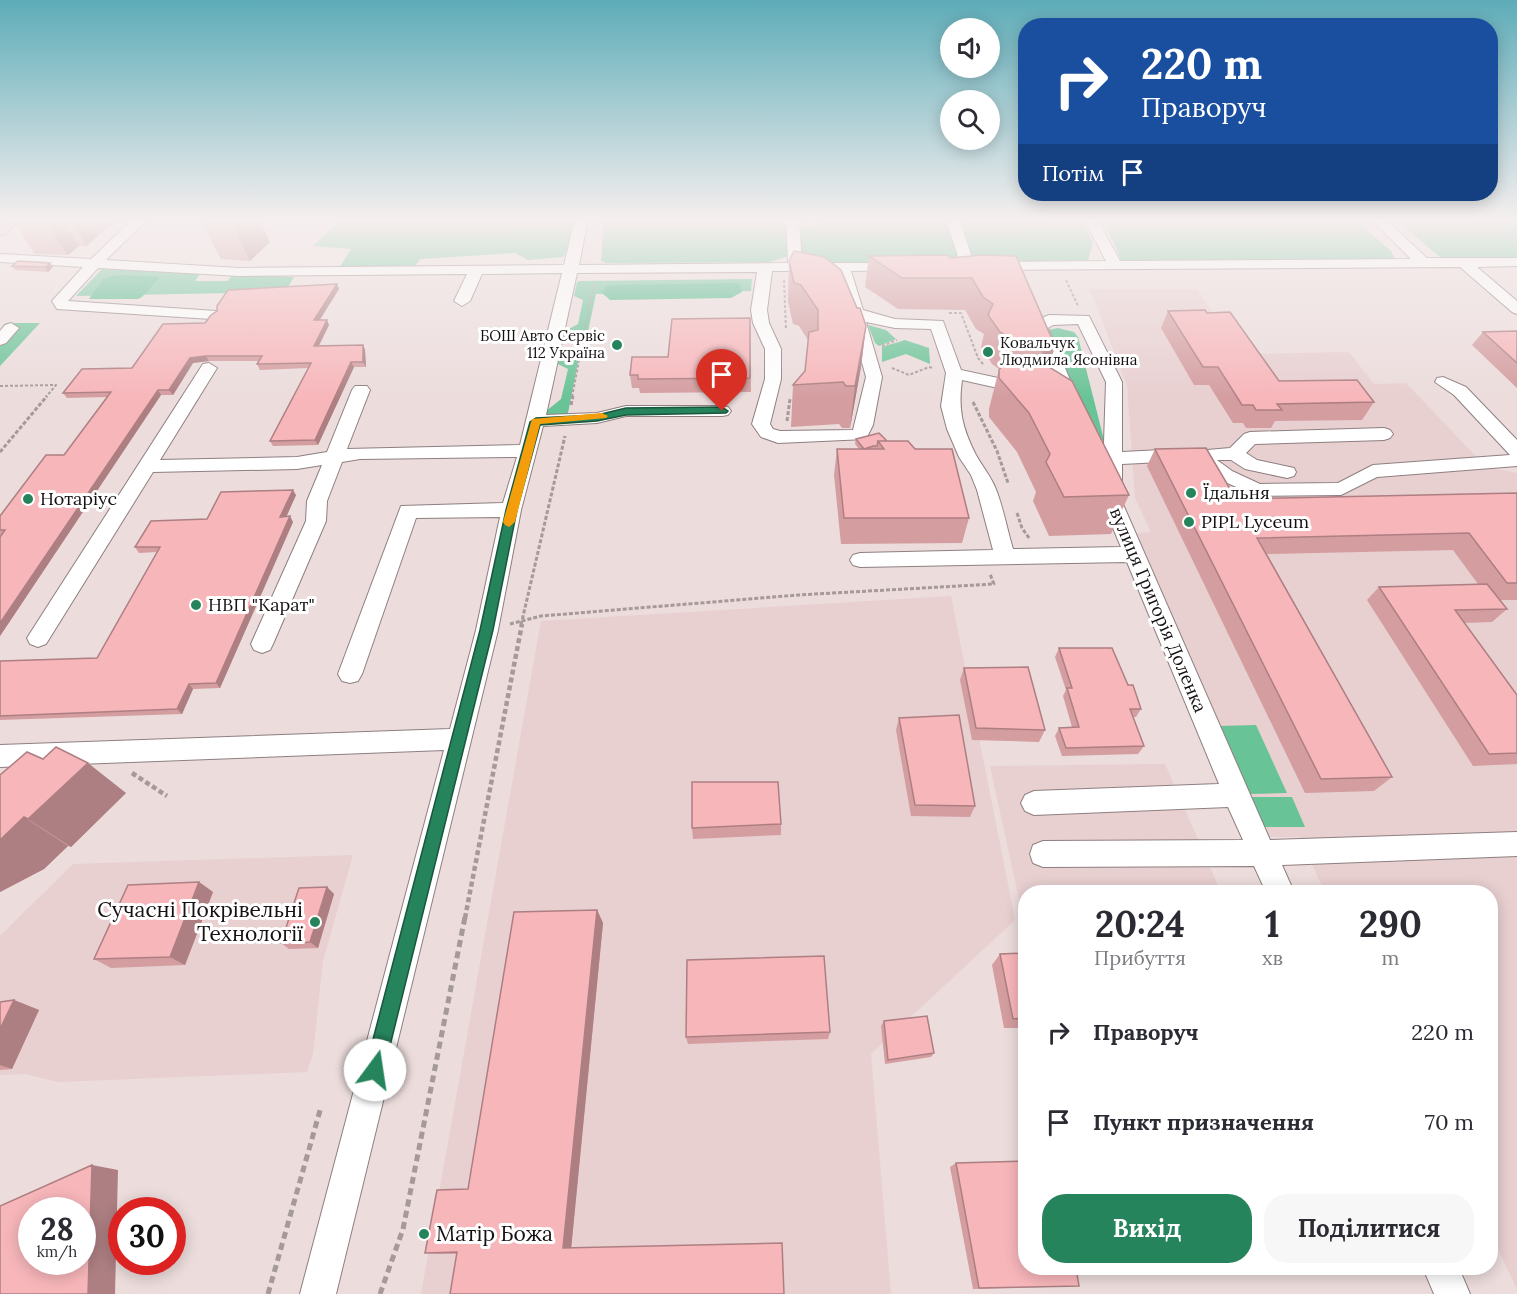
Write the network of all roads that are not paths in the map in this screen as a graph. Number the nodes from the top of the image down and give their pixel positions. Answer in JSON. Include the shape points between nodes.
{"nodes":[{"id":1,"x":79,"y":279,"type":"edge"},
{"id":2,"x":472,"y":279,"type":"edge"},
{"id":3,"x":567,"y":279,"type":"edge"},
{"id":4,"x":763,"y":279,"type":"edge"},
{"id":5,"x":846,"y":279,"type":"edge"},
{"id":6,"x":1483,"y":279,"type":"edge"},
{"id":7,"x":462,"y":301,"type":"dead end"},
{"id":8,"x":1517,"y":309,"type":"edge"},
{"id":9,"x":855,"y":312,"type":"junction"},
{"id":10,"x":212,"y":314,"type":"edge"},
{"id":11,"x":208,"y":368,"type":"dead end"},
{"id":12,"x":946,"y":371,"type":"junction"},
{"id":13,"x":1443,"y":382,"type":"dead end"},
{"id":14,"x":361,"y":390,"type":"dead end"},
{"id":15,"x":1069,"y":399,"type":"junction"},
{"id":16,"x":722,"y":411,"type":"dead end"},
{"id":17,"x":1078,"y":420,"type":"edge"},
{"id":18,"x":536,"y":422,"type":"junction"},
{"id":19,"x":1383,"y":434,"type":"dead end"},
{"id":20,"x":528,"y":451,"type":"junction"},
{"id":21,"x":1517,"y":451,"type":"edge"},
{"id":22,"x":1235,"y":454,"type":"junction"},
{"id":23,"x":1203,"y":455,"type":"junction"},
{"id":24,"x":334,"y":457,"type":"junction"},
{"id":25,"x":968,"y":457,"type":"junction"},
{"id":26,"x":947,"y":458,"type":"edge"},
{"id":27,"x":1104,"y":459,"type":"junction"},
{"id":28,"x":1517,"y":460,"type":"edge"},
{"id":29,"x":147,"y":466,"type":"junction"},
{"id":30,"x":1287,"y":472,"type":"dead end"},
{"id":31,"x":512,"y":510,"type":"junction"},
{"id":32,"x":1135,"y":554,"type":"junction"},
{"id":33,"x":996,"y":558,"type":"junction"},
{"id":34,"x":860,"y":560,"type":"dead end"},
{"id":35,"x":38,"y":638,"type":"dead end"},
{"id":36,"x":262,"y":644,"type":"dead end"},
{"id":37,"x":350,"y":674,"type":"dead end"},
{"id":38,"x":459,"y":739,"type":"junction"},
{"id":39,"x":0,"y":756,"type":"edge"},
{"id":40,"x":1236,"y":795,"type":"junction"},
{"id":41,"x":1034,"y":803,"type":"dead end"},
{"id":42,"x":1517,"y":844,"type":"edge"},
{"id":43,"x":1263,"y":853,"type":"junction"},
{"id":44,"x":1043,"y":854,"type":"dead end"},
{"id":45,"x":1277,"y":885,"type":"edge"},
{"id":46,"x":1444,"y":1275,"type":"edge"},
{"id":47,"x":318,"y":1294,"type":"edge"},
{"id":48,"x":1452,"y":1294,"type":"edge"}],
"edges":[{"from":1,"to":10,"type":"street","via":[[60,301],[62,306]]},
{"from":2,"to":7,"type":"street"},
{"from":3,"to":18,"type":"street"},
{"from":4,"to":9,"type":"street","via":[[759,310],[773,349],[773,379],[761,424],[767,433],[778,437],[860,435],[875,364]]},
{"from":5,"to":9,"type":"street"},
{"from":6,"to":8,"type":"street"},
{"from":9,"to":12,"type":"street","via":[[879,322],[937,324]]},
{"from":11,"to":29,"type":"street"},
{"from":12,"to":15,"type":"street"},
{"from":12,"to":25,"type":"street","via":[[956,429]]},
{"from":13,"to":21,"type":"street","via":[[1460,391]]},
{"from":14,"to":24,"type":"street"},
{"from":15,"to":17,"type":"street"},
{"from":15,"to":27,"type":"street","name":"вулиця Григорія Доленка","via":[[1040,327],[1049,320],[1084,320],[1114,382]]},
{"from":16,"to":18,"type":"street","via":[[626,411],[597,418]]},
{"from":18,"to":20,"type":"street"},
{"from":19,"to":22,"type":"street","via":[[1250,438]]},
{"from":20,"to":24,"type":"street","via":[[360,453]]},
{"from":20,"to":31,"type":"street"},
{"from":22,"to":23,"type":"street"},
{"from":22,"to":30,"type":"street","via":[[1252,465]]},
{"from":23,"to":27,"type":"street"},
{"from":23,"to":28,"type":"street","via":[[1211,466],[1257,490],[1341,489],[1373,471]]},
{"from":24,"to":29,"type":"street","via":[[297,463]]},
{"from":24,"to":36,"type":"street","via":[[317,501],[316,521]]},
{"from":25,"to":26,"type":"street"},
{"from":25,"to":33,"type":"street","via":[[987,490]]},
{"from":27,"to":32,"type":"street","name":"вулиця Григорія Доленка","via":[[1112,502]]},
{"from":29,"to":35,"type":"street"},
{"from":31,"to":37,"type":"street","via":[[408,511]]},
{"from":31,"to":38,"type":"street"},
{"from":32,"to":33,"type":"street"},
{"from":32,"to":40,"type":"street","name":"вулиця Григорія Доленка"},
{"from":33,"to":34,"type":"street"},
{"from":38,"to":39,"type":"street"},
{"from":38,"to":47,"type":"street"},
{"from":40,"to":41,"type":"street"},
{"from":40,"to":43,"type":"street","name":"вулиця Григорія Доленка"},
{"from":42,"to":43,"type":"street"},
{"from":43,"to":44,"type":"street"},
{"from":43,"to":45,"type":"street","name":"вулиця Григорія Доленка"},
{"from":46,"to":48,"type":"street"}]}
